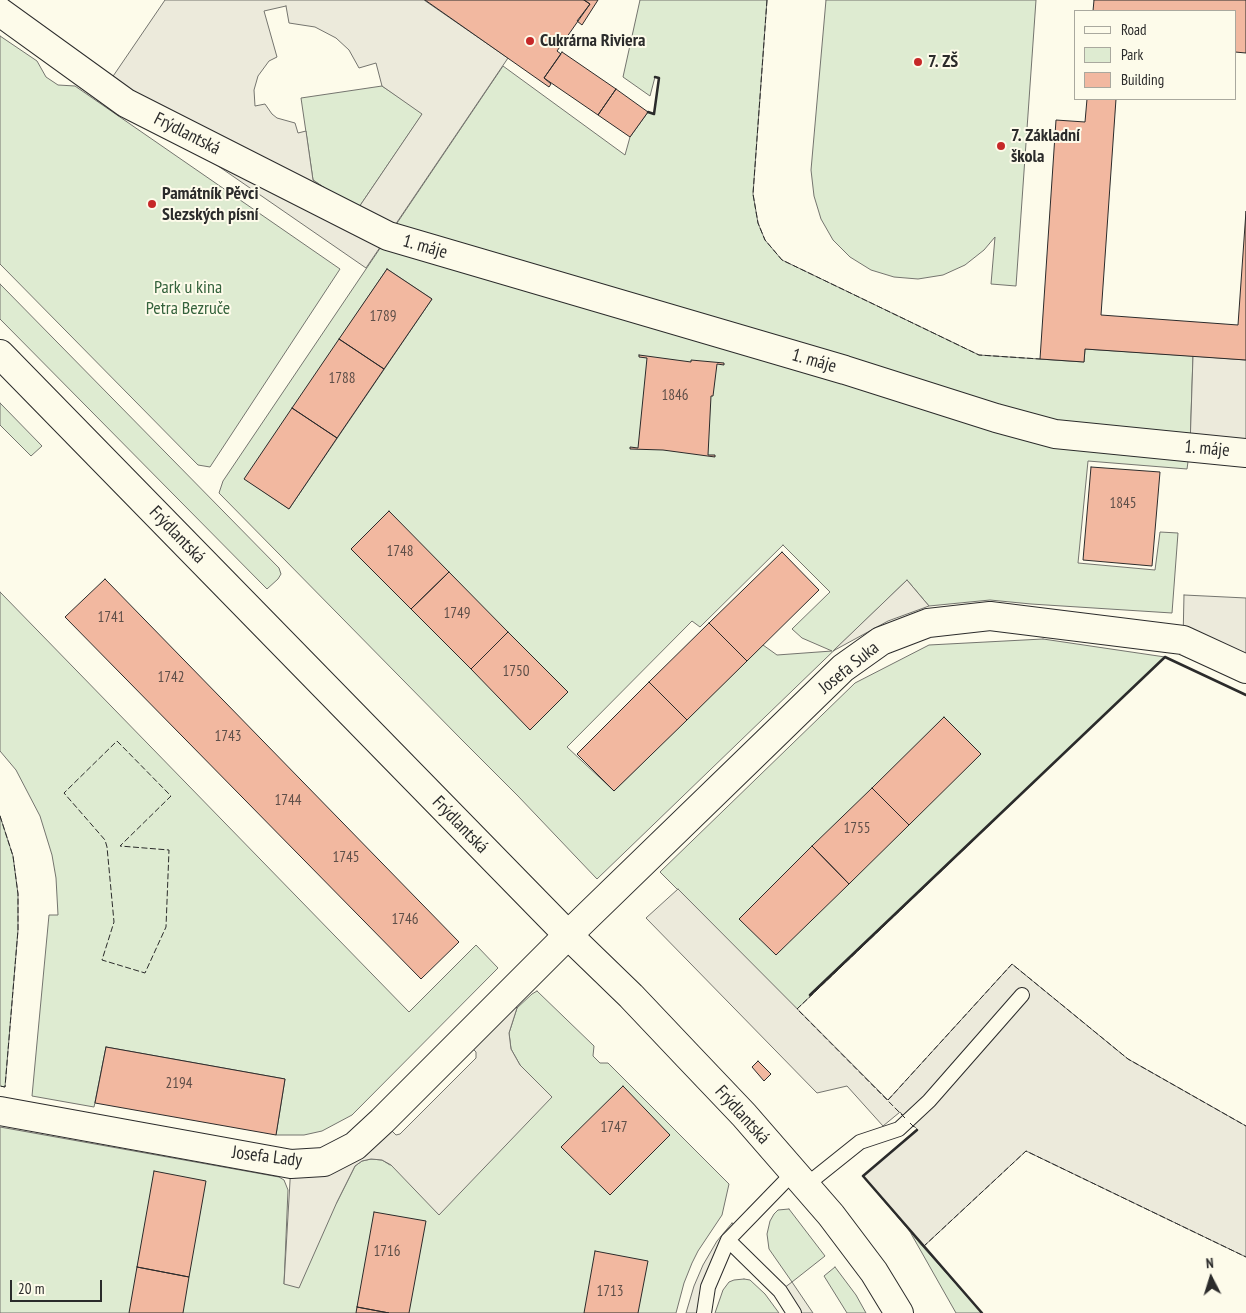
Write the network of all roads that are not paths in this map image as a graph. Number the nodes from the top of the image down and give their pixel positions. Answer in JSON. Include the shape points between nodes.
{"nodes":[{"id":1,"x":0,"y":12,"type":"edge"},
{"id":2,"x":388,"y":236,"type":"joint"},
{"id":3,"x":0,"y":354,"type":"edge"},
{"id":4,"x":1246,"y":453,"type":"edge"},
{"id":5,"x":1246,"y":669,"type":"edge"},
{"id":6,"x":568,"y":935,"type":"junction"},
{"id":7,"x":1022,"y":995,"type":"dead end"},
{"id":8,"x":0,"y":1111,"type":"edge"},
{"id":9,"x":799,"y":1180,"type":"junction"},
{"id":10,"x":728,"y":1240,"type":"junction"},
{"id":11,"x":704,"y":1313,"type":"edge"},
{"id":12,"x":794,"y":1313,"type":"edge"},
{"id":13,"x":899,"y":1313,"type":"edge"}],
"edges":[{"from":1,"to":2,"type":"street","name":"Frýdlantská","via":[[126,103]]},
{"from":2,"to":4,"type":"street","name":"1. máje","via":[[1055,434]]},
{"from":3,"to":6,"type":"street","name":"Frýdlantská"},
{"from":5,"to":6,"type":"street","name":"Josefa Suka","via":[[1182,640],[990,616],[928,623],[881,641],[843,668]]},
{"from":6,"to":8,"type":"street","name":"Josefa Lady","via":[[382,1121],[355,1146],[324,1162],[291,1164]]},
{"from":6,"to":9,"type":"street","name":"Frýdlantská","via":[[686,1053]]},
{"from":7,"to":9,"type":"lane","via":[[899,1129],[860,1142]]},
{"from":9,"to":10,"type":"lane"},
{"from":9,"to":13,"type":"street","name":"Frýdlantská","via":[[853,1243]]},
{"from":10,"to":11,"type":"lane","via":[[708,1287]]},
{"from":10,"to":12,"type":"lane","via":[[780,1291]]}]}
